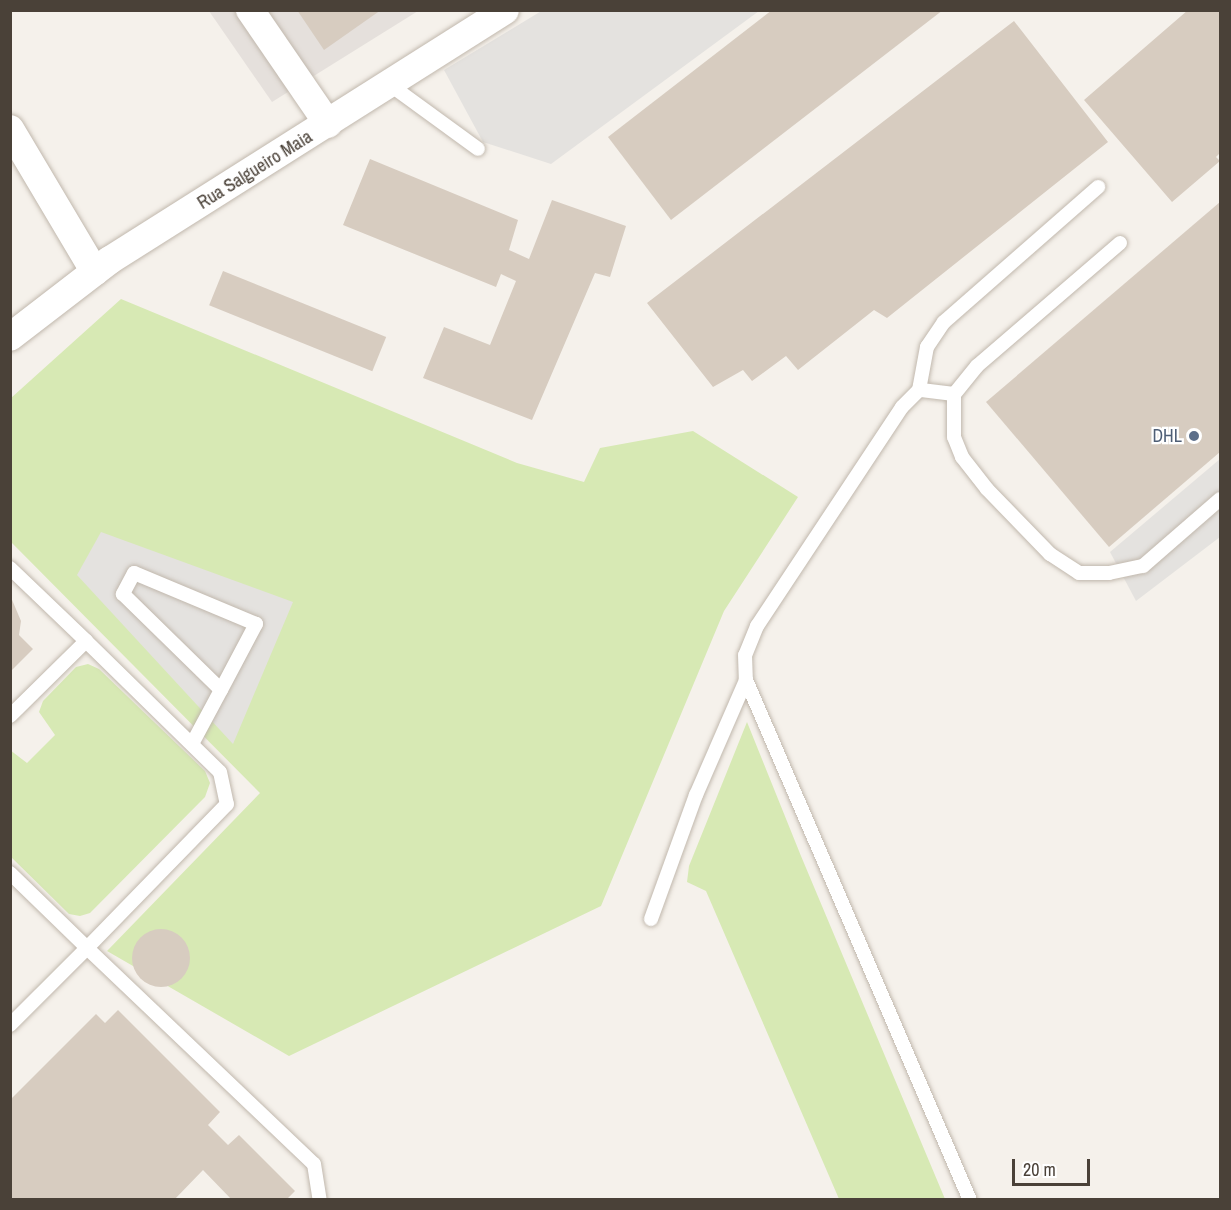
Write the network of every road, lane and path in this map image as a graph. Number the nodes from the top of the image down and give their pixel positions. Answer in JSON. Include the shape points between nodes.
{"nodes":[{"id":1,"x":250,"y":10,"type":"edge"},
{"id":2,"x":505,"y":10,"type":"edge"},
{"id":3,"x":389,"y":84,"type":"junction"},
{"id":4,"x":328,"y":124,"type":"junction"},
{"id":5,"x":10,"y":129,"type":"edge"},
{"id":6,"x":478,"y":149,"type":"dead end"},
{"id":7,"x":1098,"y":187,"type":"dead end"},
{"id":8,"x":1120,"y":243,"type":"dead end"},
{"id":9,"x":95,"y":272,"type":"junction"},
{"id":10,"x":10,"y":336,"type":"edge"},
{"id":11,"x":919,"y":390,"type":"junction"},
{"id":12,"x":954,"y":394,"type":"junction"},
{"id":13,"x":1221,"y":499,"type":"edge"},
{"id":14,"x":10,"y":568,"type":"edge"},
{"id":15,"x":86,"y":641,"type":"junction"},
{"id":16,"x":746,"y":680,"type":"junction"},
{"id":17,"x":221,"y":690,"type":"junction"},
{"id":18,"x":10,"y":716,"type":"edge"},
{"id":19,"x":192,"y":744,"type":"junction"},
{"id":20,"x":10,"y":873,"type":"edge"},
{"id":21,"x":651,"y":919,"type":"dead end"},
{"id":22,"x":87,"y":948,"type":"junction"},
{"id":23,"x":10,"y":1025,"type":"edge"},
{"id":24,"x":320,"y":1200,"type":"edge"},
{"id":25,"x":970,"y":1200,"type":"edge"}],
"edges":[{"from":1,"to":4,"type":"street"},
{"from":2,"to":3,"type":"street","name":"Rua Salgueiro Maia"},
{"from":3,"to":4,"type":"street","name":"Rua Salgueiro Maia"},
{"from":3,"to":6,"type":"lane"},
{"from":4,"to":9,"type":"street","name":"Rua Salgueiro Maia"},
{"from":5,"to":9,"type":"street"},
{"from":7,"to":11,"type":"lane","via":[[944,322],[927,347]]},
{"from":8,"to":12,"type":"lane","via":[[977,366]]},
{"from":9,"to":10,"type":"street","name":"Rua Salgueiro Maia"},
{"from":11,"to":12,"type":"lane"},
{"from":11,"to":16,"type":"lane","via":[[902,407],[861,465],[757,626],[745,655]]},
{"from":12,"to":13,"type":"lane","via":[[954,436],[962,457],[1050,554],[1079,573],[1109,573],[1143,566]]},
{"from":14,"to":15,"type":"lane"},
{"from":15,"to":18,"type":"lane"},
{"from":15,"to":19,"type":"lane"},
{"from":16,"to":21,"type":"lane","via":[[696,795]]},
{"from":16,"to":25,"type":"lane"},
{"from":17,"to":17,"type":"lane","via":[[256,624],[134,573],[123,594]]},
{"from":17,"to":19,"type":"lane"},
{"from":19,"to":22,"type":"lane","via":[[220,772],[227,804]]},
{"from":20,"to":22,"type":"lane"},
{"from":22,"to":23,"type":"lane"},
{"from":22,"to":24,"type":"lane","via":[[314,1164]]}]}
